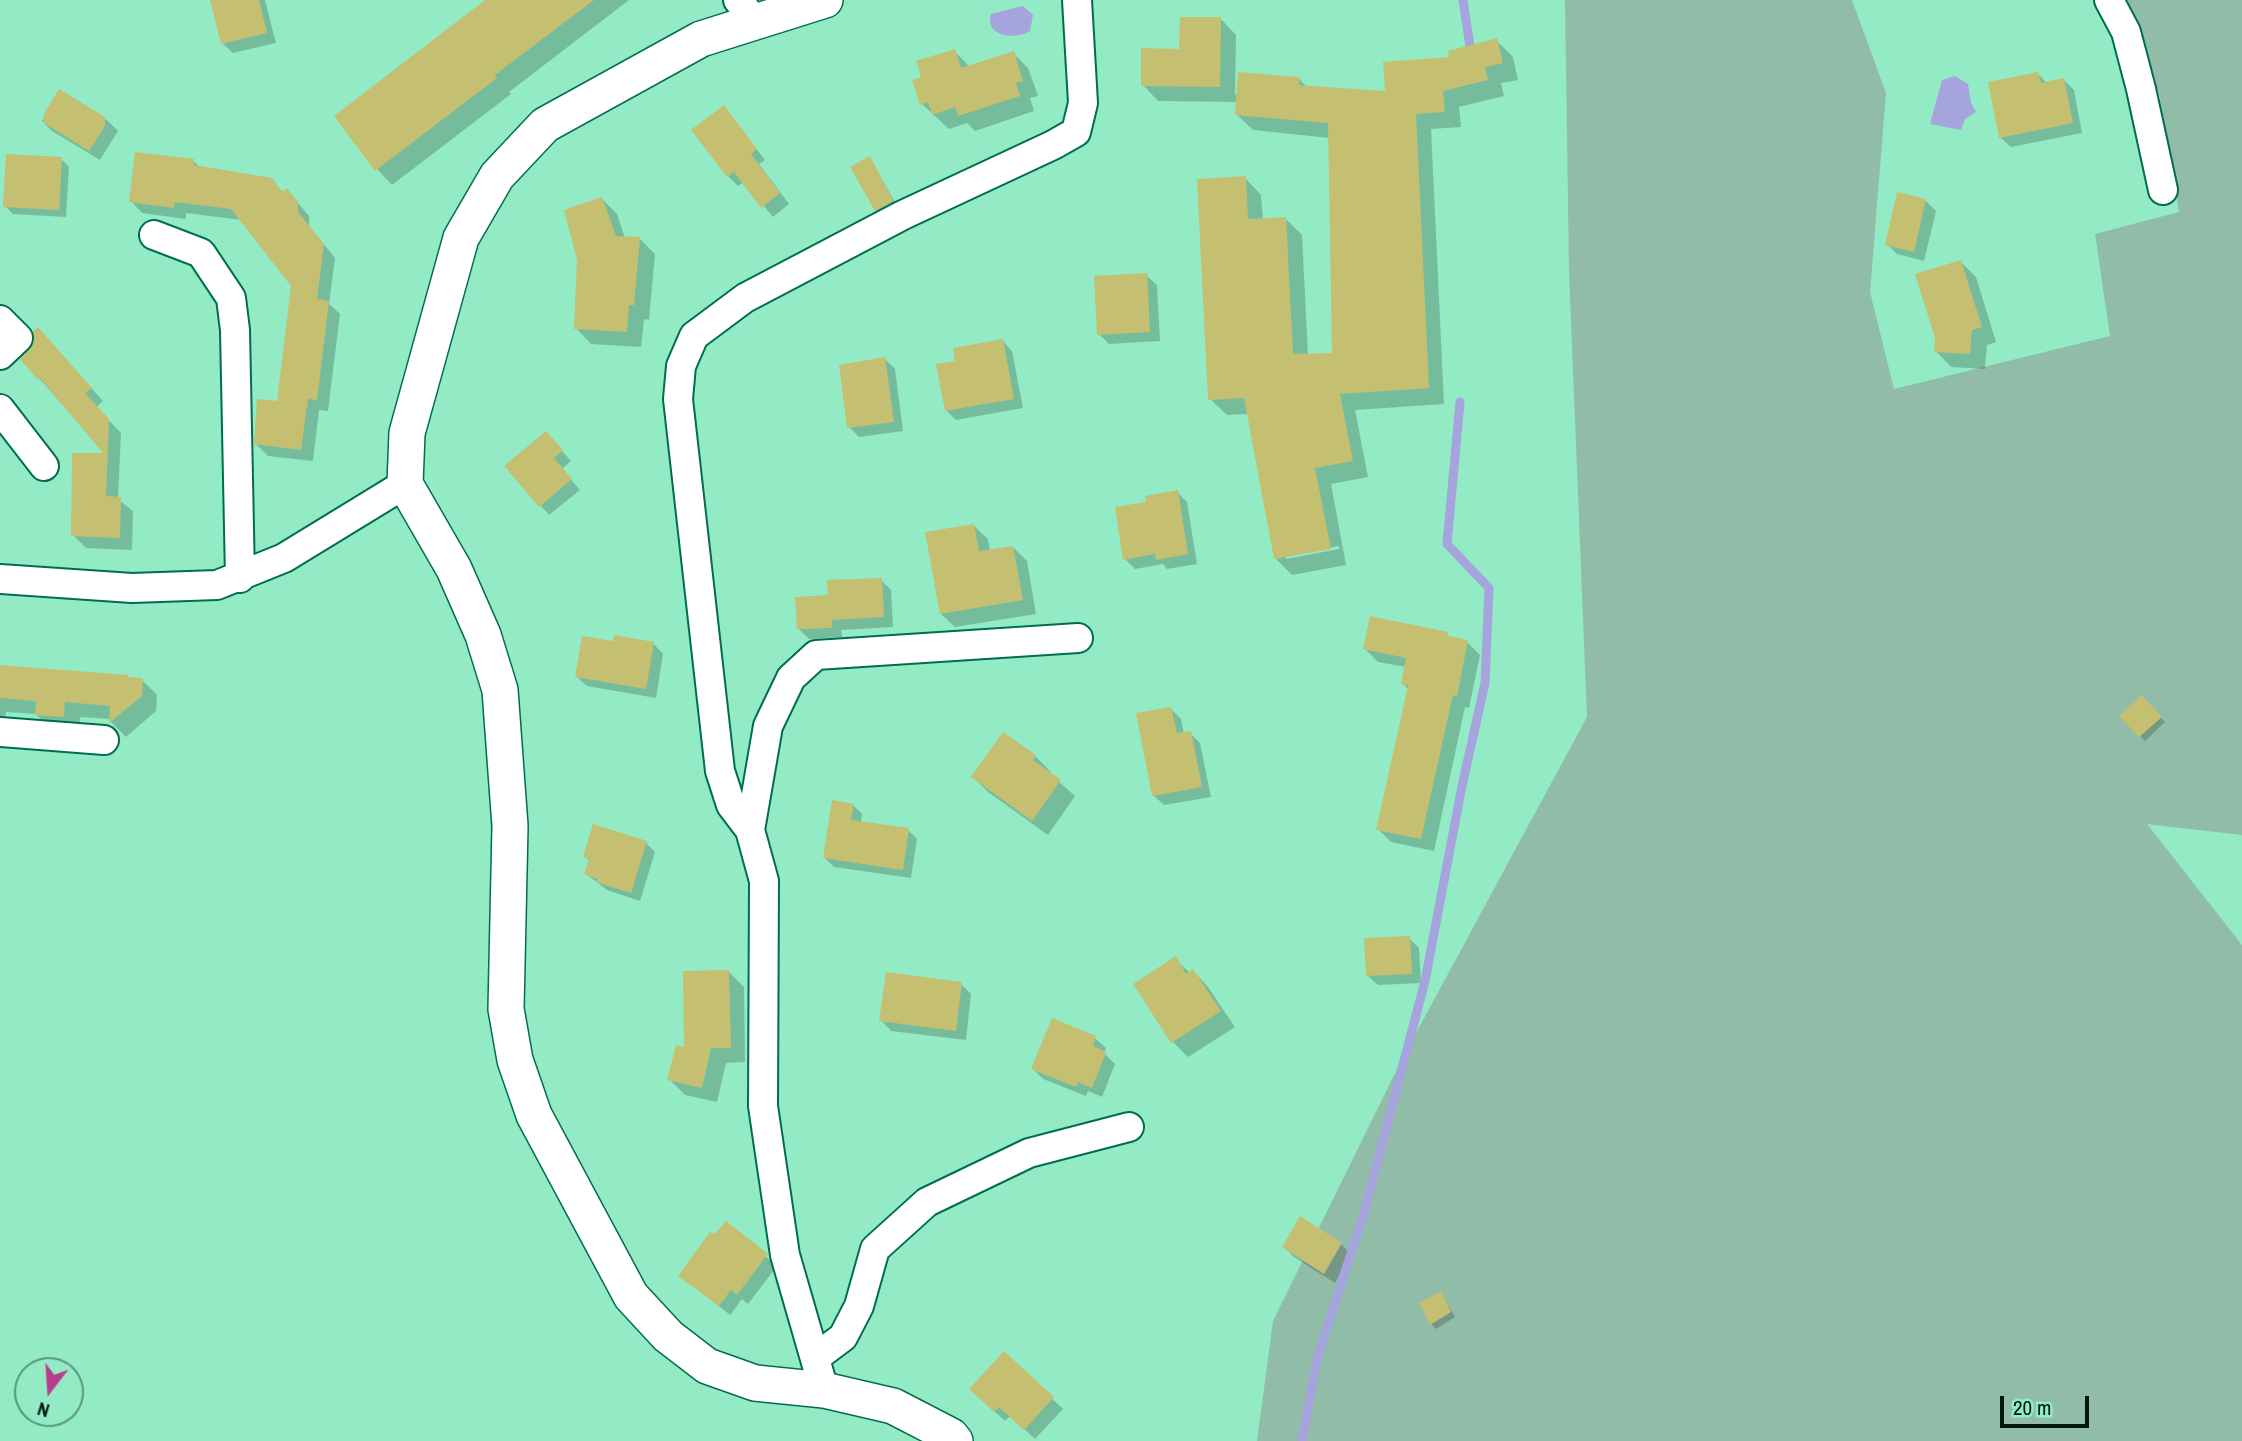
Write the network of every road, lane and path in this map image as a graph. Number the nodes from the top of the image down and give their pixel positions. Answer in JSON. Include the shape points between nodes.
{"nodes":[{"id":1,"x":825,"y":0,"type":"edge"},
{"id":2,"x":1077,"y":0,"type":"edge"},
{"id":3,"x":2109,"y":0,"type":"edge"},
{"id":4,"x":746,"y":11,"type":"edge"},
{"id":5,"x":2162,"y":190,"type":"dead end"},
{"id":6,"x":154,"y":235,"type":"dead end"},
{"id":7,"x":0,"y":320,"type":"edge"},
{"id":8,"x":0,"y":355,"type":"edge"},
{"id":9,"x":0,"y":409,"type":"edge"},
{"id":10,"x":44,"y":466,"type":"dead end"},
{"id":11,"x":405,"y":484,"type":"junction"},
{"id":12,"x":240,"y":578,"type":"junction"},
{"id":13,"x":0,"y":579,"type":"edge"},
{"id":14,"x":1078,"y":638,"type":"dead end"},
{"id":15,"x":0,"y":732,"type":"edge"},
{"id":16,"x":104,"y":740,"type":"dead end"},
{"id":17,"x":750,"y":830,"type":"junction"},
{"id":18,"x":1129,"y":1127,"type":"dead end"},
{"id":19,"x":820,"y":1374,"type":"junction"},
{"id":20,"x":955,"y":1441,"type":"edge"}],
"edges":[{"from":1,"to":4,"type":"street"},
{"from":2,"to":17,"type":"street","via":[[1083,103],[1076,132],[745,298],[694,336],[681,366],[678,399],[720,771],[731,805]]},
{"from":3,"to":5,"type":"street","via":[[2126,32]]},
{"from":4,"to":11,"type":"street","via":[[545,125],[497,176],[461,238],[407,433]]},
{"from":6,"to":12,"type":"street","via":[[201,253],[231,298]]},
{"from":7,"to":8,"type":"street","via":[[18,338]]},
{"from":9,"to":10,"type":"street"},
{"from":11,"to":12,"type":"street","via":[[284,558]]},
{"from":11,"to":19,"type":"street","via":[[454,569],[483,635],[500,690],[510,826],[506,1009],[515,1060],[534,1115],[631,1296],[668,1336],[707,1366],[755,1382]]},
{"from":12,"to":13,"type":"street","via":[[217,585],[132,588]]},
{"from":14,"to":17,"type":"street","via":[[816,655],[790,678],[768,726]]},
{"from":15,"to":16,"type":"street"},
{"from":17,"to":19,"type":"street","via":[[764,881],[763,1106],[785,1255]]},
{"from":18,"to":19,"type":"street","via":[[1028,1153],[928,1202],[875,1249],[859,1306]]},
{"from":19,"to":20,"type":"street","via":[[893,1406]]}]}
